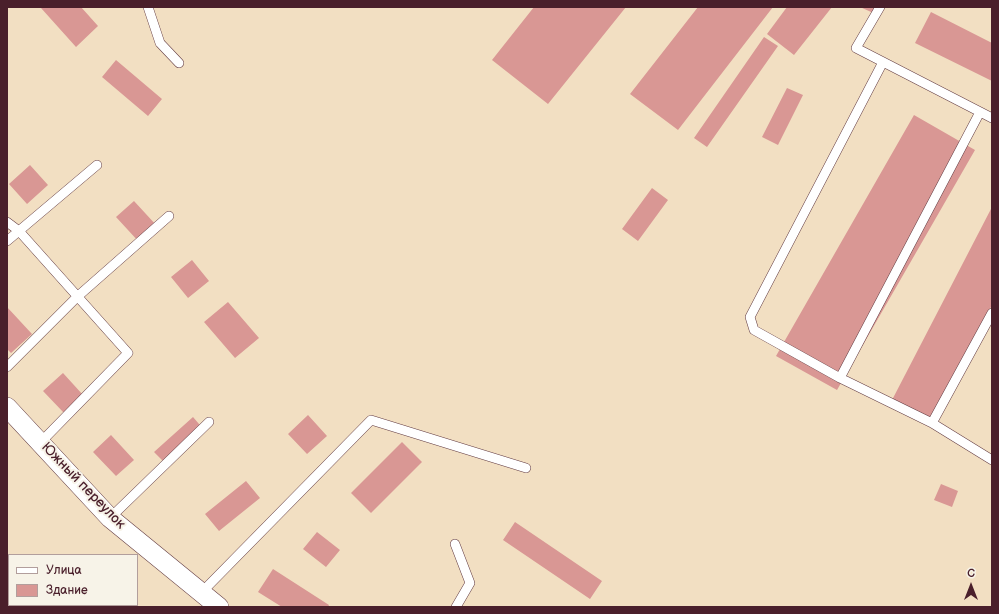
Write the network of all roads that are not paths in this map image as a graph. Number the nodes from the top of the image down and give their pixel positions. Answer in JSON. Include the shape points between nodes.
{"nodes":[{"id":1,"x":148,"y":7,"type":"edge"},
{"id":2,"x":880,"y":7,"type":"edge"},
{"id":3,"x":883,"y":62,"type":"junction"},
{"id":4,"x":179,"y":63,"type":"dead end"},
{"id":5,"x":980,"y":112,"type":"junction"},
{"id":6,"x":992,"y":118,"type":"edge"},
{"id":7,"x":97,"y":164,"type":"dead end"},
{"id":8,"x":169,"y":216,"type":"dead end"},
{"id":9,"x":7,"y":222,"type":"edge"},
{"id":10,"x":19,"y":231,"type":"junction"},
{"id":11,"x":7,"y":241,"type":"edge"},
{"id":12,"x":77,"y":297,"type":"junction"},
{"id":13,"x":992,"y":313,"type":"edge"},
{"id":14,"x":7,"y":367,"type":"edge"},
{"id":15,"x":840,"y":378,"type":"junction"},
{"id":16,"x":7,"y":407,"type":"edge"},
{"id":17,"x":209,"y":422,"type":"dead end"},
{"id":18,"x":932,"y":423,"type":"junction"},
{"id":19,"x":41,"y":442,"type":"junction"},
{"id":20,"x":992,"y":460,"type":"edge"},
{"id":21,"x":526,"y":468,"type":"dead end"},
{"id":22,"x":110,"y":518,"type":"junction"},
{"id":23,"x":455,"y":544,"type":"dead end"},
{"id":24,"x":202,"y":592,"type":"junction"},
{"id":25,"x":219,"y":607,"type":"edge"},
{"id":26,"x":456,"y":607,"type":"edge"}],
"edges":[{"from":1,"to":4,"type":"lane","via":[[160,43]]},
{"from":2,"to":3,"type":"lane","via":[[856,48]]},
{"from":3,"to":5,"type":"lane"},
{"from":3,"to":15,"type":"lane","via":[[750,317],[754,330]]},
{"from":5,"to":6,"type":"lane"},
{"from":5,"to":15,"type":"lane"},
{"from":7,"to":10,"type":"lane"},
{"from":8,"to":12,"type":"lane"},
{"from":9,"to":10,"type":"lane"},
{"from":10,"to":11,"type":"lane"},
{"from":10,"to":12,"type":"lane"},
{"from":12,"to":14,"type":"lane"},
{"from":12,"to":19,"type":"lane","via":[[128,353]]},
{"from":13,"to":18,"type":"lane"},
{"from":15,"to":18,"type":"lane"},
{"from":16,"to":19,"type":"street","name":"Южный переулок"},
{"from":17,"to":22,"type":"lane"},
{"from":18,"to":20,"type":"lane"},
{"from":19,"to":22,"type":"street","name":"Южный переулок"},
{"from":21,"to":24,"type":"lane","via":[[371,420]]},
{"from":22,"to":24,"type":"street","name":"Южный переулок"},
{"from":23,"to":26,"type":"lane","via":[[470,583]]},
{"from":24,"to":25,"type":"street","name":"Южный переулок"}]}
